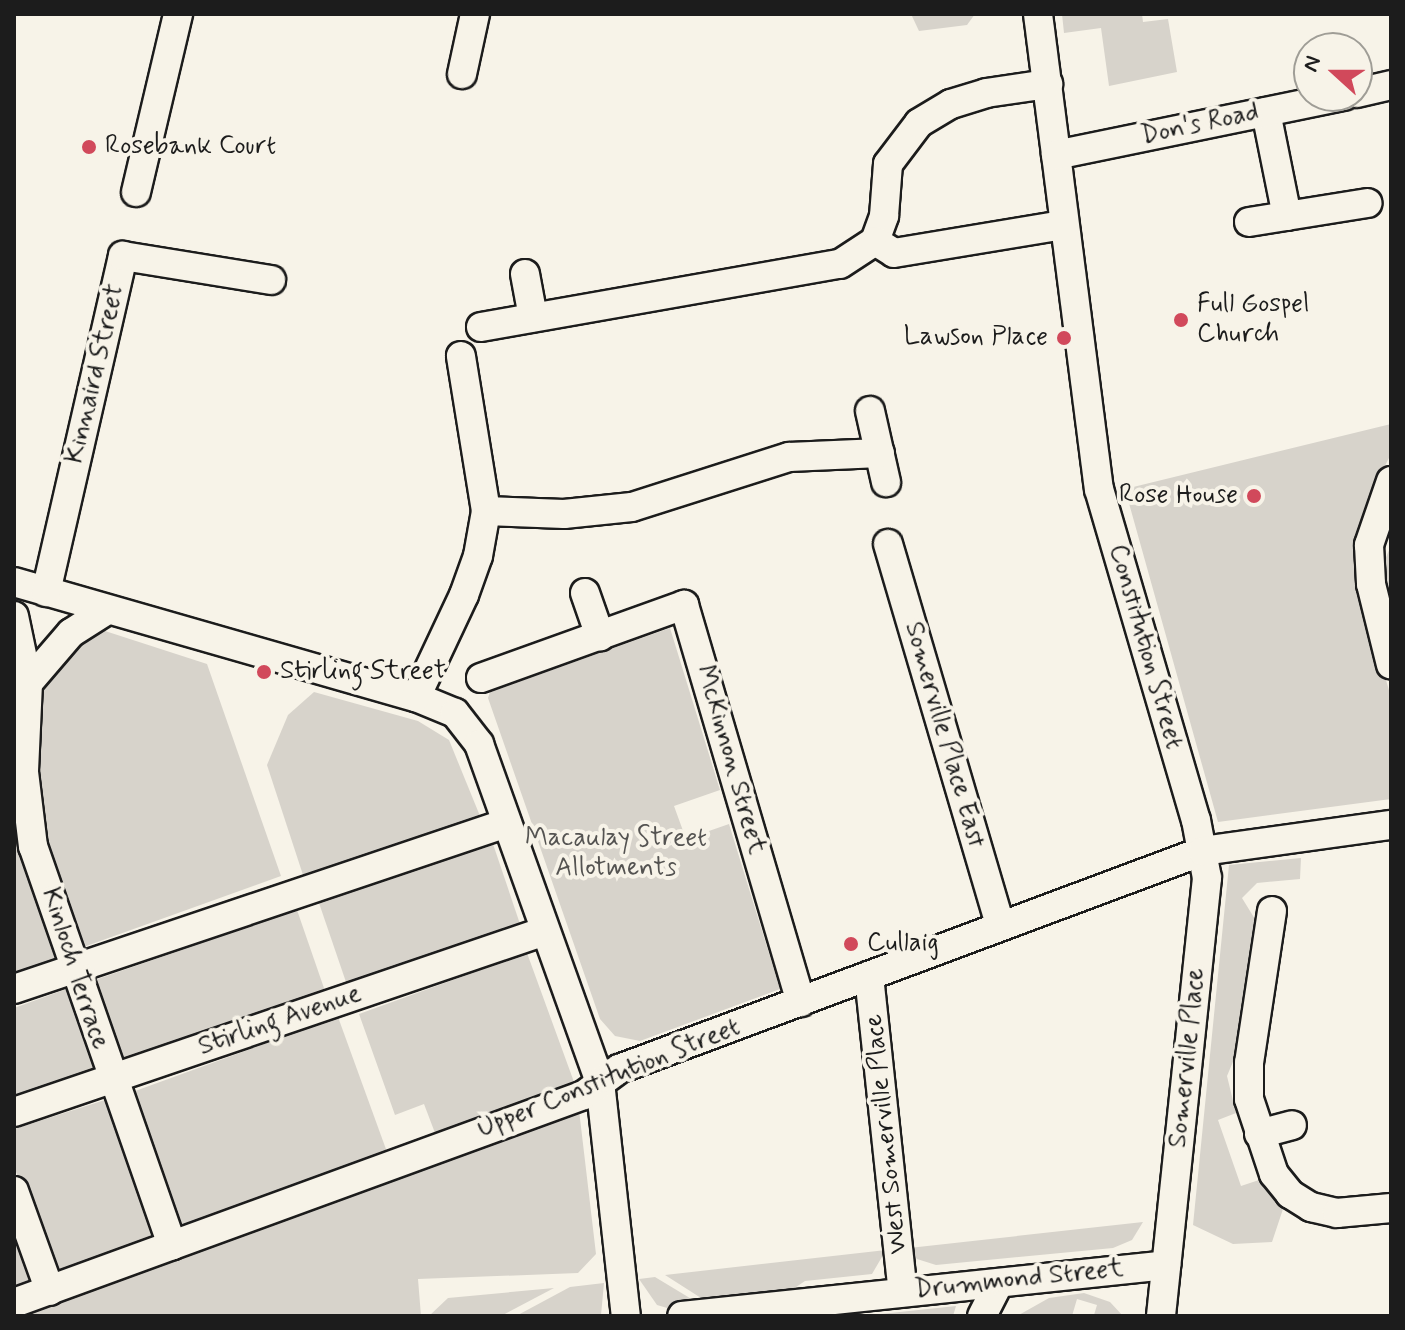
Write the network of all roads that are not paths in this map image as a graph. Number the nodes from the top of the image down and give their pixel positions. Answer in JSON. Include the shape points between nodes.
{"nodes":[{"id":1,"x":178,"y":14,"type":"edge"},
{"id":2,"x":475,"y":14,"type":"edge"},
{"id":3,"x":1038,"y":14,"type":"edge"},
{"id":4,"x":462,"y":74,"type":"dead end"},
{"id":5,"x":1048,"y":84,"type":"junction"},
{"id":6,"x":1293,"y":106,"type":"edge"},
{"id":7,"x":1266,"y":112,"type":"junction"},
{"id":8,"x":1056,"y":155,"type":"junction"},
{"id":9,"x":136,"y":192,"type":"dead end"},
{"id":10,"x":1367,"y":203,"type":"dead end"},
{"id":11,"x":1287,"y":216,"type":"junction"},
{"id":12,"x":1249,"y":222,"type":"dead end"},
{"id":13,"x":1064,"y":225,"type":"junction"},
{"id":14,"x":875,"y":241,"type":"junction"},
{"id":15,"x":525,"y":274,"type":"dead end"},
{"id":16,"x":271,"y":280,"type":"dead end"},
{"id":17,"x":533,"y":317,"type":"junction"},
{"id":18,"x":481,"y":327,"type":"dead end"},
{"id":19,"x":461,"y":356,"type":"dead end"},
{"id":20,"x":870,"y":411,"type":"dead end"},
{"id":21,"x":880,"y":453,"type":"junction"},
{"id":22,"x":1391,"y":481,"type":"edge"},
{"id":23,"x":886,"y":482,"type":"dead end"},
{"id":24,"x":486,"y":511,"type":"junction"},
{"id":25,"x":888,"y":544,"type":"dead end"},
{"id":26,"x":14,"y":582,"type":"edge"},
{"id":27,"x":46,"y":592,"type":"junction"},
{"id":28,"x":585,"y":593,"type":"dead end"},
{"id":29,"x":107,"y":610,"type":"junction"},
{"id":30,"x":14,"y":616,"type":"edge"},
{"id":31,"x":600,"y":636,"type":"junction"},
{"id":32,"x":1391,"y":665,"type":"edge"},
{"id":33,"x":481,"y":678,"type":"dead end"},
{"id":34,"x":28,"y":683,"type":"junction"},
{"id":35,"x":416,"y":697,"type":"junction"},
{"id":36,"x":507,"y":823,"type":"junction"},
{"id":37,"x":1391,"y":825,"type":"edge"},
{"id":38,"x":1203,"y":851,"type":"junction"},
{"id":39,"x":1272,"y":911,"type":"dead end"},
{"id":40,"x":1000,"y":925,"type":"junction"},
{"id":41,"x":545,"y":931,"type":"junction"},
{"id":42,"x":74,"y":968,"type":"junction"},
{"id":43,"x":869,"y":976,"type":"junction"},
{"id":44,"x":14,"y":989,"type":"edge"},
{"id":45,"x":801,"y":1002,"type":"junction"},
{"id":46,"x":110,"y":1078,"type":"junction"},
{"id":47,"x":600,"y":1082,"type":"junction"},
{"id":48,"x":14,"y":1112,"type":"edge"},
{"id":49,"x":1292,"y":1125,"type":"dead end"},
{"id":50,"x":1259,"y":1134,"type":"junction"},
{"id":51,"x":14,"y":1191,"type":"edge"},
{"id":52,"x":1391,"y":1208,"type":"edge"},
{"id":53,"x":172,"y":1246,"type":"junction"},
{"id":54,"x":1166,"y":1265,"type":"junction"},
{"id":55,"x":999,"y":1283,"type":"junction"},
{"id":56,"x":50,"y":1291,"type":"junction"},
{"id":57,"x":903,"y":1292,"type":"junction"},
{"id":58,"x":14,"y":1303,"type":"edge"},
{"id":59,"x":801,"y":1310,"type":"edge"},
{"id":60,"x":626,"y":1316,"type":"edge"},
{"id":61,"x":682,"y":1316,"type":"edge"},
{"id":62,"x":982,"y":1316,"type":"edge"},
{"id":63,"x":1161,"y":1316,"type":"edge"}],
"edges":[{"from":1,"to":9,"type":"street"},
{"from":2,"to":4,"type":"street"},
{"from":3,"to":5,"type":"street","name":"Constitution Street"},
{"from":5,"to":8,"type":"street","name":"Constitution Street"},
{"from":5,"to":14,"type":"street","via":[[986,93],[951,104],[919,123],[888,164],[884,216]]},
{"from":6,"to":7,"type":"street","name":"Don's Road"},
{"from":7,"to":8,"type":"street","name":"Don's Road"},
{"from":7,"to":11,"type":"street"},
{"from":8,"to":13,"type":"street","name":"Constitution Street"},
{"from":10,"to":11,"type":"street"},
{"from":11,"to":12,"type":"street"},
{"from":13,"to":14,"type":"street","via":[[894,253]]},
{"from":13,"to":38,"type":"street","name":"Constitution Street","via":[[1099,489]]},
{"from":14,"to":17,"type":"street","via":[[840,264]]},
{"from":15,"to":17,"type":"street"},
{"from":16,"to":27,"type":"street","name":"Kinnaird Street","via":[[123,256]]},
{"from":17,"to":18,"type":"street"},
{"from":19,"to":24,"type":"street"},
{"from":20,"to":21,"type":"street"},
{"from":21,"to":23,"type":"street"},
{"from":21,"to":24,"type":"street","via":[[789,457],[632,507],[564,514]]},
{"from":22,"to":32,"type":"street","via":[[1369,545],[1371,584]]},
{"from":24,"to":35,"type":"street","via":[[464,595]]},
{"from":25,"to":40,"type":"street","name":"Somerville Place East"},
{"from":26,"to":27,"type":"street"},
{"from":27,"to":29,"type":"street"},
{"from":28,"to":31,"type":"street"},
{"from":29,"to":34,"type":"street","via":[[71,633]]},
{"from":29,"to":35,"type":"street"},
{"from":30,"to":34,"type":"street","name":"Kinloch Terrace"},
{"from":31,"to":33,"type":"street","name":"McKinnon Street"},
{"from":31,"to":45,"type":"street","name":"McKinnon Street","via":[[684,605]]},
{"from":34,"to":42,"type":"street","name":"Kinloch Terrace","via":[[24,772],[33,846]]},
{"from":35,"to":36,"type":"street","via":[[455,713],[479,744]]},
{"from":36,"to":41,"type":"street"},
{"from":36,"to":42,"type":"street"},
{"from":37,"to":38,"type":"street","name":"Upper Constitution Street"},
{"from":38,"to":40,"type":"street","name":"Upper Constitution Street"},
{"from":38,"to":54,"type":"street","name":"Somerville Place","via":[[1207,878]]},
{"from":39,"to":50,"type":"street","via":[[1249,1063],[1249,1099]]},
{"from":40,"to":43,"type":"street","name":"Upper Constitution Street"},
{"from":41,"to":46,"type":"street","name":"Stirling Avenue"},
{"from":41,"to":47,"type":"street"},
{"from":42,"to":44,"type":"street"},
{"from":42,"to":46,"type":"street","name":"Kinloch Terrace"},
{"from":43,"to":45,"type":"street","name":"Upper Constitution Street"},
{"from":43,"to":57,"type":"street","name":"West Somerville Place"},
{"from":45,"to":47,"type":"street","name":"Upper Constitution Street","via":[[619,1069]]},
{"from":46,"to":48,"type":"street","name":"Stirling Avenue"},
{"from":46,"to":53,"type":"street","name":"Kinloch Terrace"},
{"from":47,"to":53,"type":"street","name":"Upper Constitution Street","via":[[584,1095]]},
{"from":47,"to":60,"type":"street"},
{"from":49,"to":50,"type":"street"},
{"from":50,"to":52,"type":"street","via":[[1274,1174],[1290,1194],[1311,1207],[1337,1213]]},
{"from":51,"to":56,"type":"street"},
{"from":53,"to":56,"type":"street","name":"Upper Constitution Street"},
{"from":54,"to":55,"type":"street","name":"Drummond Street"},
{"from":54,"to":63,"type":"street","name":"Somerville Place"},
{"from":55,"to":57,"type":"street","name":"Drummond Street"},
{"from":55,"to":62,"type":"street"},
{"from":56,"to":58,"type":"street","name":"Upper Constitution Street"},
{"from":57,"to":59,"type":"street","name":"Drummond Street"},
{"from":59,"to":61,"type":"street","name":"Drummond Street"}]}
